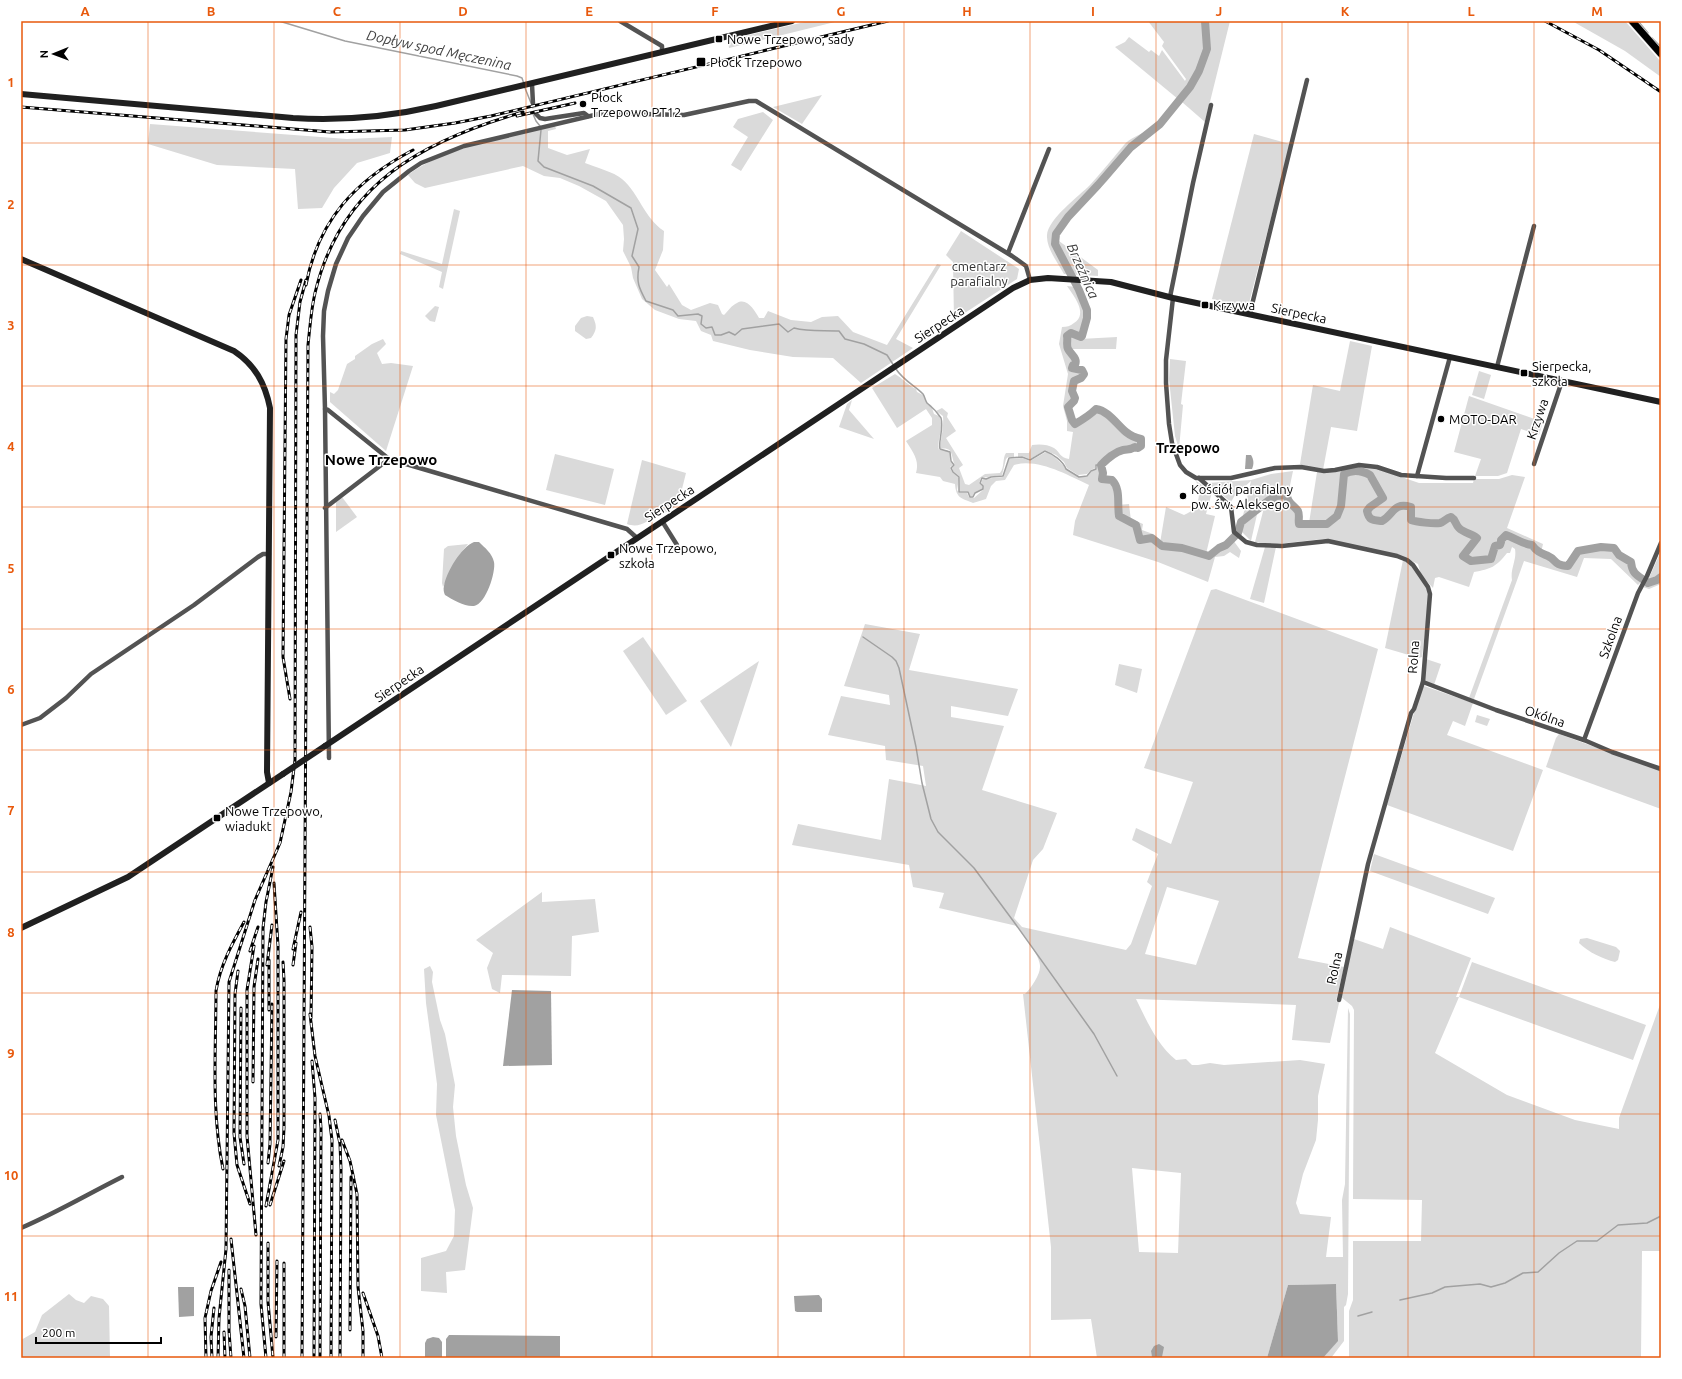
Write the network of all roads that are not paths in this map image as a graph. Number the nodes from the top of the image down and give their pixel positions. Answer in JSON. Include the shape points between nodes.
{"nodes":[{"id":1,"x":620,"y":21,"type":"edge"},
{"id":2,"x":792,"y":21,"type":"edge"},
{"id":3,"x":1632,"y":21,"type":"edge"},
{"id":4,"x":662,"y":52,"type":"junction"},
{"id":5,"x":1661,"y":54,"type":"edge"},
{"id":6,"x":1307,"y":80,"type":"dead end"},
{"id":7,"x":531,"y":84,"type":"junction"},
{"id":8,"x":21,"y":94,"type":"edge"},
{"id":9,"x":533,"y":104,"type":"tunnel mouth"},
{"id":10,"x":1212,"y":105,"type":"dead end"},
{"id":11,"x":536,"y":114,"type":"dead end"},
{"id":12,"x":588,"y":116,"type":"junction"},
{"id":13,"x":1049,"y":149,"type":"dead end"},
{"id":14,"x":1534,"y":226,"type":"dead end"},
{"id":15,"x":1008,"y":253,"type":"junction"},
{"id":16,"x":21,"y":259,"type":"edge"},
{"id":17,"x":1030,"y":280,"type":"junction"},
{"id":18,"x":1171,"y":297,"type":"junction"},
{"id":19,"x":1250,"y":313,"type":"junction"},
{"id":20,"x":1450,"y":357,"type":"junction"},
{"id":21,"x":1497,"y":367,"type":"junction"},
{"id":22,"x":1562,"y":381,"type":"junction"},
{"id":23,"x":1661,"y":402,"type":"edge"},
{"id":24,"x":325,"y":409,"type":"junction"},
{"id":25,"x":389,"y":459,"type":"junction"},
{"id":26,"x":1534,"y":464,"type":"dead end"},
{"id":27,"x":1417,"y":476,"type":"junction"},
{"id":28,"x":1199,"y":478,"type":"junction"},
{"id":29,"x":1474,"y":478,"type":"dead end"},
{"id":30,"x":325,"y":508,"type":"junction"},
{"id":31,"x":662,"y":521,"type":"junction"},
{"id":32,"x":637,"y":538,"type":"junction"},
{"id":33,"x":1661,"y":543,"type":"edge"},
{"id":34,"x":677,"y":545,"type":"dead end"},
{"id":35,"x":268,"y":554,"type":"junction"},
{"id":36,"x":1423,"y":682,"type":"junction"},
{"id":37,"x":21,"y":725,"type":"edge"},
{"id":38,"x":1584,"y":740,"type":"junction"},
{"id":39,"x":327,"y":745,"type":"junction"},
{"id":40,"x":329,"y":758,"type":"dead end"},
{"id":41,"x":1661,"y":769,"type":"edge"},
{"id":42,"x":269,"y":783,"type":"junction"},
{"id":43,"x":21,"y":928,"type":"edge"},
{"id":44,"x":1339,"y":1000,"type":"dead end"},
{"id":45,"x":122,"y":1177,"type":"dead end"},
{"id":46,"x":21,"y":1228,"type":"edge"}],
"edges":[{"from":1,"to":4,"type":"street","via":[[662,46]]},
{"from":2,"to":4,"type":"street"},
{"from":3,"to":5,"type":"main road"},
{"from":4,"to":7,"type":"street"},
{"from":6,"to":19,"type":"street"},
{"from":7,"to":8,"type":"street","via":[[406,112],[370,118],[335,119],[293,118]]},
{"from":7,"to":9,"type":"street"},
{"from":10,"to":18,"type":"street","via":[[1192,183]]},
{"from":11,"to":12,"type":"street","via":[[545,119],[584,113]]},
{"from":12,"to":15,"type":"street","via":[[612,112],[684,115],[756,101]]},
{"from":12,"to":24,"type":"street","via":[[459,148],[421,163],[392,184],[377,199],[363,216],[341,253],[328,291],[323,329]]},
{"from":13,"to":15,"type":"street"},
{"from":14,"to":21,"type":"street"},
{"from":15,"to":17,"type":"street","via":[[1026,266]]},
{"from":16,"to":35,"type":"street","via":[[234,351],[254,368],[267,392],[270,408]]},
{"from":17,"to":18,"type":"street","name":"Sierpecka","via":[[1061,279],[1122,284]]},
{"from":17,"to":31,"type":"street","name":"Sierpecka","via":[[1013,288]]},
{"from":18,"to":19,"type":"street","name":"Sierpecka"},
{"from":18,"to":28,"type":"street","via":[[1166,360],[1169,424],[1172,443],[1180,465],[1186,472]]},
{"from":19,"to":20,"type":"street","name":"Sierpecka"},
{"from":20,"to":21,"type":"street","name":"Sierpecka"},
{"from":20,"to":27,"type":"street"},
{"from":21,"to":22,"type":"street","name":"Sierpecka"},
{"from":22,"to":23,"type":"street","name":"Sierpecka"},
{"from":22,"to":26,"type":"street","name":"Krzywa"},
{"from":24,"to":25,"type":"street"},
{"from":24,"to":30,"type":"street"},
{"from":25,"to":30,"type":"street"},
{"from":25,"to":32,"type":"street","via":[[620,527],[630,531]]},
{"from":27,"to":28,"type":"street","via":[[1359,465],[1324,471],[1275,468],[1231,478]]},
{"from":27,"to":29,"type":"street"},
{"from":28,"to":36,"type":"street","name":"Rolna","via":[[1231,507],[1237,534],[1246,542],[1282,546],[1328,541],[1397,556],[1413,565],[1430,594]]},
{"from":30,"to":39,"type":"street"},
{"from":31,"to":32,"type":"street","name":"Sierpecka"},
{"from":31,"to":34,"type":"street"},
{"from":32,"to":39,"type":"street","name":"Sierpecka"},
{"from":33,"to":38,"type":"street","name":"Szkolna","via":[[1638,593]]},
{"from":35,"to":37,"type":"street","via":[[258,557],[194,605],[91,674],[40,718]]},
{"from":35,"to":42,"type":"street"},
{"from":36,"to":38,"type":"street","name":"Okólna"},
{"from":36,"to":44,"type":"street","name":"Rolna","via":[[1410,714],[1370,858]]},
{"from":38,"to":41,"type":"street","name":"Okólna"},
{"from":39,"to":40,"type":"street"},
{"from":39,"to":42,"type":"street","name":"Sierpecka","bridge":true},
{"from":42,"to":43,"type":"street","name":"Sierpecka","via":[[128,877]]},
{"from":45,"to":46,"type":"street"}]}
